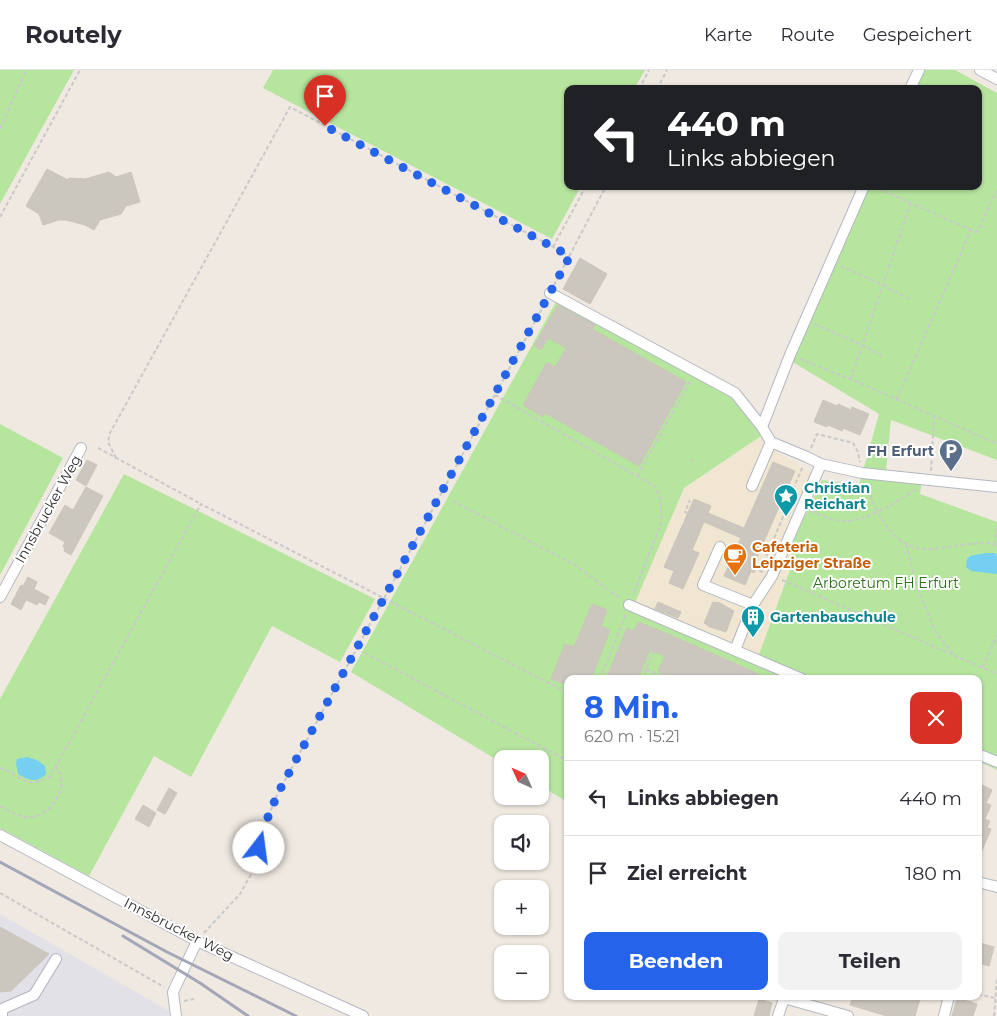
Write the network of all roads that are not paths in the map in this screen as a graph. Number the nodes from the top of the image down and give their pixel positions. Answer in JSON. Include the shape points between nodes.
{"nodes":[{"id":1,"x":919,"y":70,"type":"edge"},
{"id":2,"x":980,"y":70,"type":"edge"},
{"id":3,"x":997,"y":79,"type":"edge"},
{"id":4,"x":912,"y":85,"type":"edge"},
{"id":5,"x":862,"y":190,"type":"edge"},
{"id":6,"x":550,"y":293,"type":"road end"},
{"id":7,"x":762,"y":427,"type":"junction"},
{"id":8,"x":771,"y":442,"type":"junction"},
{"id":9,"x":81,"y":448,"type":"dead end"},
{"id":10,"x":821,"y":464,"type":"junction"},
{"id":11,"x":752,"y":486,"type":"dead end"},
{"id":12,"x":997,"y":487,"type":"edge"},
{"id":13,"x":720,"y":546,"type":"dead end"},
{"id":14,"x":0,"y":596,"type":"edge"},
{"id":15,"x":629,"y":605,"type":"road end"},
{"id":16,"x":754,"y":605,"type":"junction"},
{"id":17,"x":735,"y":650,"type":"junction"},
{"id":18,"x":793,"y":675,"type":"edge"},
{"id":19,"x":982,"y":756,"type":"edge"},
{"id":20,"x":997,"y":762,"type":"edge"},
{"id":21,"x":0,"y":835,"type":"edge"},
{"id":22,"x":982,"y":883,"type":"edge"},
{"id":23,"x":997,"y":887,"type":"edge"},
{"id":24,"x":197,"y":941,"type":"junction"},
{"id":25,"x":56,"y":959,"type":"dead end"},
{"id":26,"x":784,"y":1000,"type":"edge"},
{"id":27,"x":795,"y":1000,"type":"edge"},
{"id":28,"x":948,"y":1000,"type":"edge"},
{"id":29,"x":2,"y":1016,"type":"edge"},
{"id":30,"x":176,"y":1016,"type":"edge"},
{"id":31,"x":363,"y":1016,"type":"edge"},
{"id":32,"x":778,"y":1016,"type":"edge"},
{"id":33,"x":848,"y":1016,"type":"edge"},
{"id":34,"x":944,"y":1016,"type":"edge"}],
"edges":[{"from":1,"to":4,"type":"street"},
{"from":2,"to":3,"type":"street"},
{"from":5,"to":7,"type":"street"},
{"from":6,"to":7,"type":"street","via":[[735,393]]},
{"from":7,"to":8,"type":"street"},
{"from":8,"to":10,"type":"street"},
{"from":8,"to":11,"type":"street"},
{"from":9,"to":14,"type":"street","name":"Innsbrucker Weg"},
{"from":10,"to":12,"type":"street","via":[[862,472]]},
{"from":10,"to":16,"type":"street","via":[[772,576]]},
{"from":13,"to":16,"type":"street","via":[[703,585]]},
{"from":15,"to":17,"type":"street"},
{"from":16,"to":17,"type":"street"},
{"from":17,"to":18,"type":"street"},
{"from":19,"to":20,"type":"street"},
{"from":21,"to":24,"type":"street","name":"Innsbrucker Weg"},
{"from":22,"to":23,"type":"street"},
{"from":24,"to":30,"type":"street","via":[[173,992]]},
{"from":24,"to":31,"type":"street","name":"Innsbrucker Weg"},
{"from":25,"to":29,"type":"street","via":[[34,995],[2,1008]]},
{"from":26,"to":32,"type":"street"},
{"from":27,"to":33,"type":"street"},
{"from":28,"to":34,"type":"street"}]}
